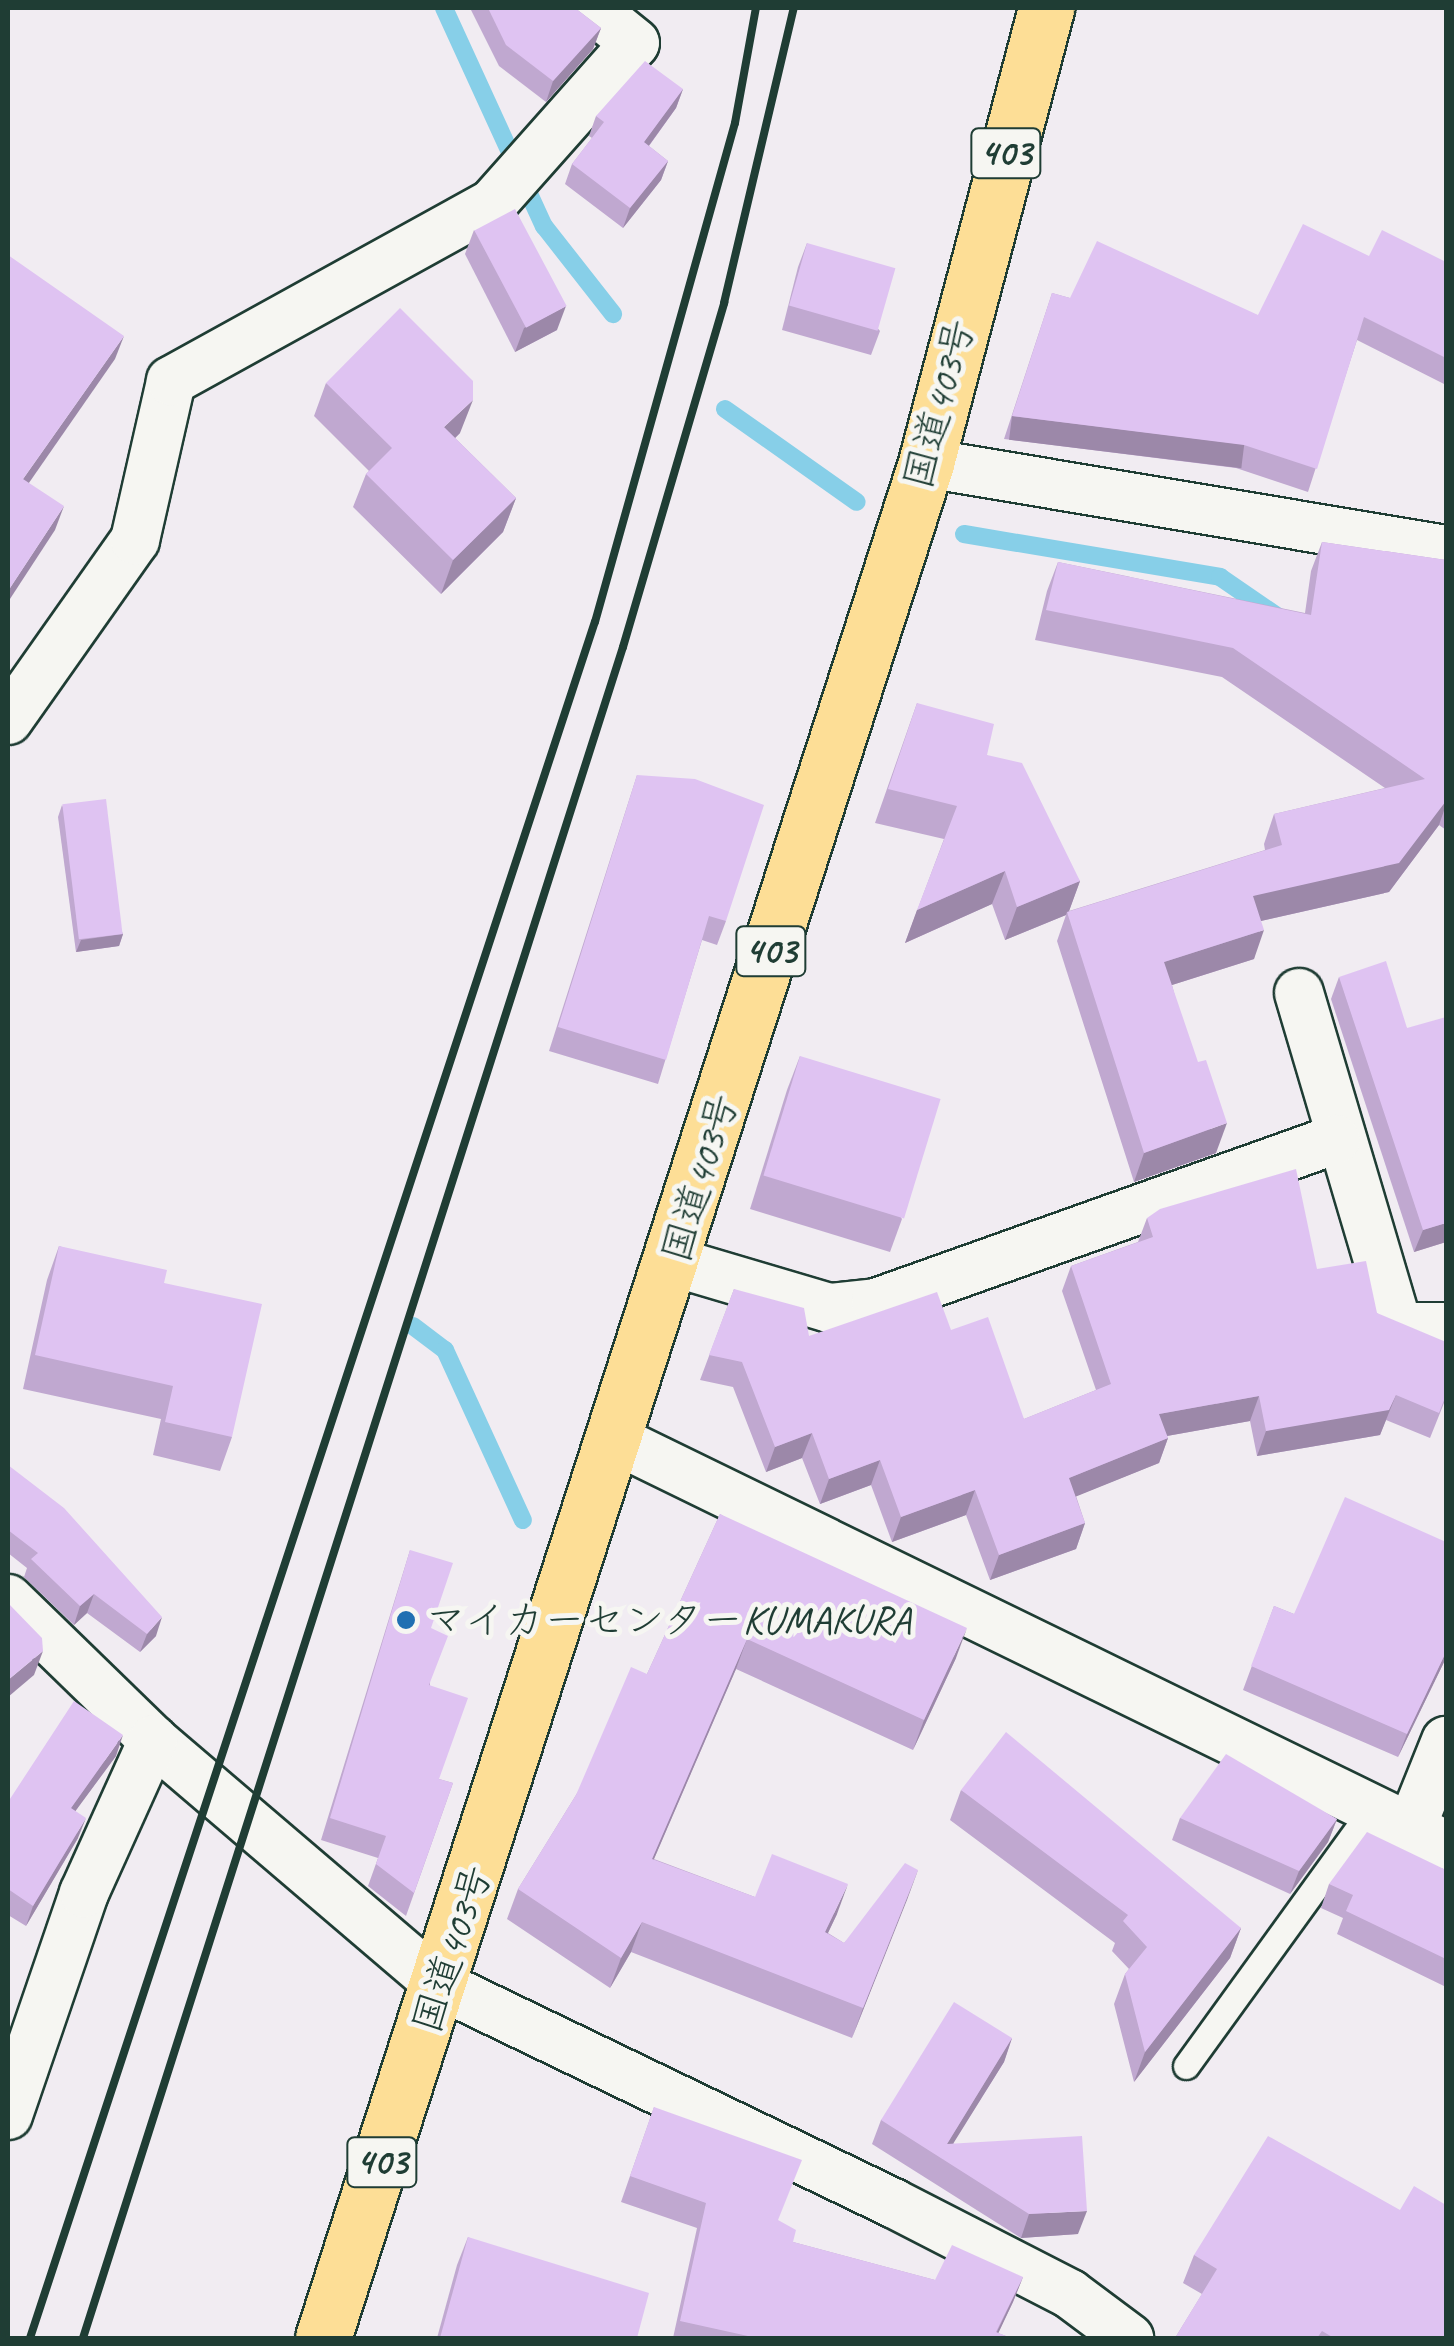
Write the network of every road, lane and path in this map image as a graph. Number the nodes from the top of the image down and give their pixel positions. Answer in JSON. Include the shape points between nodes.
{"nodes":[{"id":1,"x":592,"y":8,"type":"edge"},
{"id":2,"x":1046,"y":8,"type":"edge"},
{"id":3,"x":926,"y":463,"type":"junction"},
{"id":4,"x":1446,"y":550,"type":"edge"},
{"id":5,"x":8,"y":720,"type":"edge"},
{"id":6,"x":1299,"y":993,"type":"dead end"},
{"id":7,"x":1336,"y":1139,"type":"junction"},
{"id":8,"x":674,"y":1262,"type":"junction"},
{"id":9,"x":1446,"y":1327,"type":"edge"},
{"id":10,"x":616,"y":1440,"type":"junction"},
{"id":11,"x":8,"y":1599,"type":"edge"},
{"id":12,"x":153,"y":1740,"type":"junction"},
{"id":13,"x":1446,"y":1742,"type":"edge"},
{"id":14,"x":1410,"y":1827,"type":"edge"},
{"id":15,"x":440,"y":1985,"type":"junction"},
{"id":16,"x":1186,"y":2066,"type":"dead end"},
{"id":17,"x":14,"y":2068,"type":"edge"},
{"id":18,"x":8,"y":2115,"type":"edge"},
{"id":19,"x":323,"y":2338,"type":"edge"},
{"id":20,"x":1129,"y":2338,"type":"edge"}],
"edges":[{"from":1,"to":5,"type":"street","via":[[635,42],[492,204],[171,381],[135,540]]},
{"from":2,"to":3,"type":"highway","name":"国道403号","number":"403"},
{"from":3,"to":4,"type":"street"},
{"from":3,"to":8,"type":"highway","name":"国道403号","number":"403"},
{"from":6,"to":7,"type":"street"},
{"from":7,"to":8,"type":"street","via":[[876,1303],[829,1308]]},
{"from":7,"to":9,"type":"street","via":[[1398,1327]]},
{"from":8,"to":10,"type":"highway","name":"国道403号","number":"403"},
{"from":10,"to":14,"type":"street"},
{"from":10,"to":15,"type":"highway","name":"国道403号","number":"403"},
{"from":11,"to":12,"type":"street"},
{"from":12,"to":15,"type":"street"},
{"from":12,"to":17,"type":"street"},
{"from":13,"to":14,"type":"street"},
{"from":14,"to":16,"type":"lane"},
{"from":15,"to":19,"type":"highway","name":"国道403号","number":"403"},
{"from":15,"to":20,"type":"street","via":[[910,2212],[1070,2294]]},
{"from":17,"to":18,"type":"street"}]}
